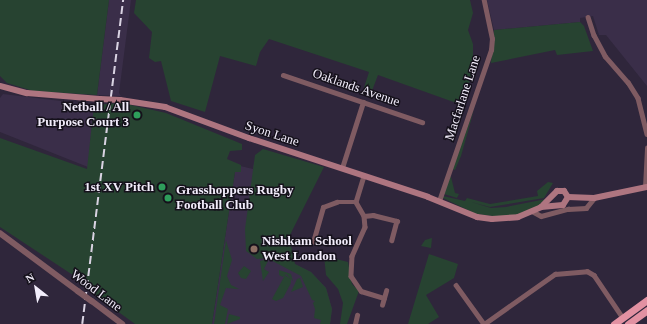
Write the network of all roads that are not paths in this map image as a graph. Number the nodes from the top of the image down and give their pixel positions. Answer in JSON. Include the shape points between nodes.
{"nodes":[{"id":1,"x":484,"y":0,"type":"edge"},
{"id":2,"x":589,"y":17,"type":"dead end"},
{"id":3,"x":283,"y":75,"type":"dead end"},
{"id":4,"x":0,"y":86,"type":"edge"},
{"id":5,"x":363,"y":102,"type":"junction"},
{"id":6,"x":422,"y":122,"type":"dead end"},
{"id":7,"x":647,"y":134,"type":"edge"},
{"id":8,"x":647,"y":148,"type":"edge"},
{"id":9,"x":342,"y":168,"type":"junction"},
{"id":10,"x":364,"y":176,"type":"junction"},
{"id":11,"x":646,"y":187,"type":"edge"},
{"id":12,"x":553,"y":197,"type":"junction"},
{"id":13,"x":568,"y":197,"type":"junction"},
{"id":14,"x":594,"y":198,"type":"junction"},
{"id":15,"x":439,"y":201,"type":"junction"},
{"id":16,"x":356,"y":202,"type":"junction"},
{"id":17,"x":556,"y":204,"type":"junction"},
{"id":18,"x":541,"y":207,"type":"junction"},
{"id":19,"x":532,"y":211,"type":"junction"},
{"id":20,"x":364,"y":216,"type":"junction"},
{"id":21,"x":311,"y":226,"type":"dead end"},
{"id":22,"x":316,"y":227,"type":"junction"},
{"id":23,"x":0,"y":233,"type":"edge"},
{"id":24,"x":392,"y":240,"type":"dead end"},
{"id":25,"x":312,"y":242,"type":"dead end"},
{"id":26,"x":456,"y":286,"type":"dead end"},
{"id":27,"x":386,"y":291,"type":"dead end"},
{"id":28,"x":384,"y":298,"type":"junction"},
{"id":29,"x":647,"y":300,"type":"edge"},
{"id":30,"x":382,"y":305,"type":"dead end"},
{"id":31,"x":647,"y":310,"type":"edge"},
{"id":32,"x":358,"y":314,"type":"dead end"},
{"id":33,"x":623,"y":318,"type":"junction"},
{"id":34,"x":122,"y":324,"type":"edge"},
{"id":35,"x":355,"y":324,"type":"edge"},
{"id":36,"x":484,"y":324,"type":"edge"},
{"id":37,"x":614,"y":324,"type":"edge"},
{"id":38,"x":628,"y":324,"type":"edge"}],
"edges":[{"from":1,"to":15,"type":"street","name":"Macfarlane Lane","via":[[492,39],[491,50]]},
{"from":2,"to":7,"type":"street","via":[[605,56],[628,82],[638,98]]},
{"from":3,"to":5,"type":"street","name":"Oaklands Avenue"},
{"from":4,"to":9,"type":"main road","name":"Syon Lane","bridge":true,"via":[[28,93],[120,100],[165,107]]},
{"from":5,"to":6,"type":"street","name":"Oaklands Avenue"},
{"from":5,"to":9,"type":"street"},
{"from":8,"to":11,"type":"street"},
{"from":9,"to":10,"type":"main road","name":"Syon Lane"},
{"from":10,"to":15,"type":"main road","name":"Syon Lane"},
{"from":10,"to":16,"type":"street"},
{"from":11,"to":14,"type":"main road","name":"Syon Lane"},
{"from":12,"to":13,"type":"main road","via":[[560,190]]},
{"from":12,"to":17,"type":"main road"},
{"from":12,"to":18,"type":"main road","name":"Syon Lane"},
{"from":13,"to":14,"type":"main road","name":"Syon Lane"},
{"from":13,"to":17,"type":"main road","via":[[563,205]]},
{"from":14,"to":19,"type":"street","name":"Syon Lane","via":[[586,208],[568,209],[541,216]]},
{"from":15,"to":19,"type":"main road","name":"Syon Lane","via":[[460,211],[488,219],[513,218]]},
{"from":16,"to":20,"type":"street"},
{"from":16,"to":22,"type":"street","via":[[329,203],[319,214]]},
{"from":17,"to":18,"type":"main road","name":"Syon Lane"},
{"from":18,"to":19,"type":"main road","name":"Syon Lane"},
{"from":20,"to":24,"type":"street","via":[[374,215],[397,222]]},
{"from":20,"to":28,"type":"street","via":[[363,236],[352,256],[351,276],[361,291]]},
{"from":21,"to":22,"type":"street"},
{"from":22,"to":25,"type":"street"},
{"from":23,"to":34,"type":"street","name":"Wood Lane","bridge":true},
{"from":26,"to":36,"type":"street"},
{"from":27,"to":28,"type":"street"},
{"from":28,"to":30,"type":"street"},
{"from":29,"to":33,"type":"highway"},
{"from":31,"to":38,"type":"highway"},
{"from":32,"to":35,"type":"street"},
{"from":33,"to":36,"type":"street","via":[[594,275],[587,271],[555,274]]},
{"from":33,"to":37,"type":"highway"}]}
